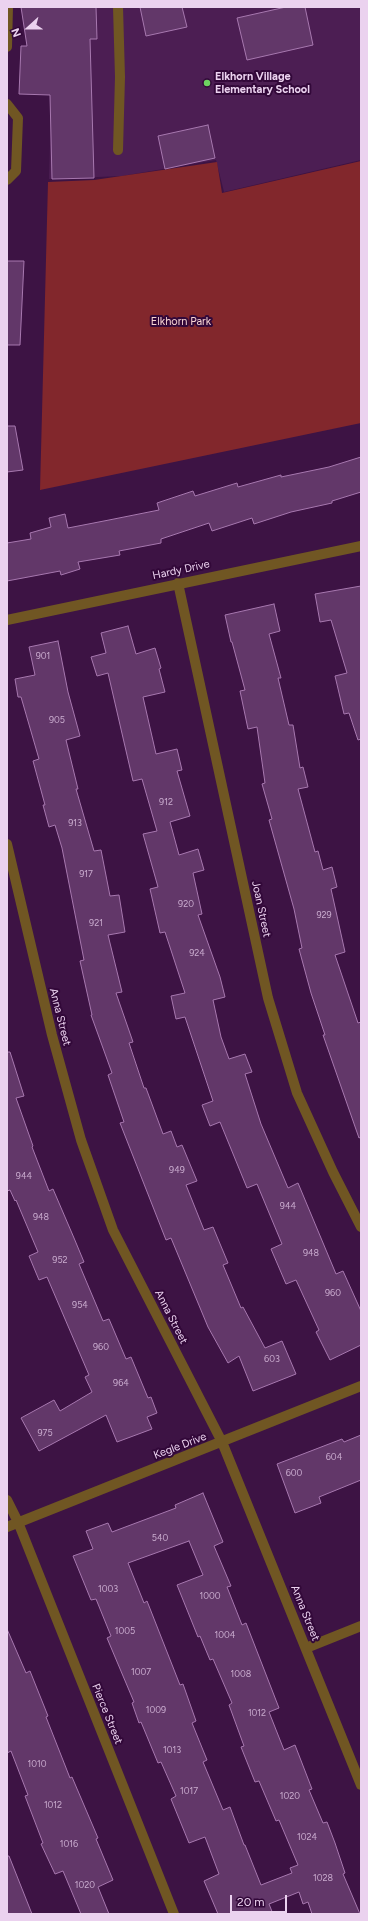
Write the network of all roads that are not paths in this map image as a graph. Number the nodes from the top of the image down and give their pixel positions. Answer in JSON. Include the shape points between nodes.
{"nodes":[{"id":1,"x":8,"y":7,"type":"edge"},
{"id":2,"x":118,"y":7,"type":"edge"},
{"id":3,"x":7,"y":47,"type":"edge"},
{"id":4,"x":7,"y":104,"type":"edge"},
{"id":5,"x":118,"y":150,"type":"dead end"},
{"id":6,"x":7,"y":180,"type":"edge"},
{"id":7,"x":361,"y":546,"type":"edge"},
{"id":8,"x":178,"y":583,"type":"junction"},
{"id":9,"x":7,"y":620,"type":"edge"},
{"id":10,"x":7,"y":844,"type":"edge"},
{"id":11,"x":361,"y":1228,"type":"edge"},
{"id":12,"x":361,"y":1386,"type":"edge"},
{"id":13,"x":222,"y":1442,"type":"junction"},
{"id":14,"x":7,"y":1500,"type":"edge"},
{"id":15,"x":18,"y":1522,"type":"junction"},
{"id":16,"x":7,"y":1527,"type":"edge"},
{"id":17,"x":361,"y":1626,"type":"edge"},
{"id":18,"x":306,"y":1648,"type":"junction"},
{"id":19,"x":361,"y":1785,"type":"edge"},
{"id":20,"x":174,"y":1914,"type":"edge"}],
"edges":[{"from":1,"to":3,"type":"street"},
{"from":2,"to":5,"type":"street"},
{"from":4,"to":6,"type":"street","via":[[18,118],[16,171]]},
{"from":7,"to":8,"type":"street","name":"Hardy Drive"},
{"from":8,"to":9,"type":"street","name":"Hardy Drive"},
{"from":8,"to":11,"type":"street","name":"Joan Street","via":[[268,998],[297,1093]]},
{"from":10,"to":13,"type":"street","name":"Anna Street","via":[[52,1035],[81,1140],[113,1230]]},
{"from":12,"to":13,"type":"street","name":"Kegle Drive"},
{"from":13,"to":15,"type":"street","name":"Kegle Drive"},
{"from":13,"to":18,"type":"street","name":"Anna Street"},
{"from":14,"to":15,"type":"street","name":"Pierce Street"},
{"from":15,"to":16,"type":"street","name":"Kegle Drive"},
{"from":15,"to":20,"type":"street","name":"Pierce Street"},
{"from":17,"to":18,"type":"street"},
{"from":18,"to":19,"type":"street","name":"Anna Street"}]}
